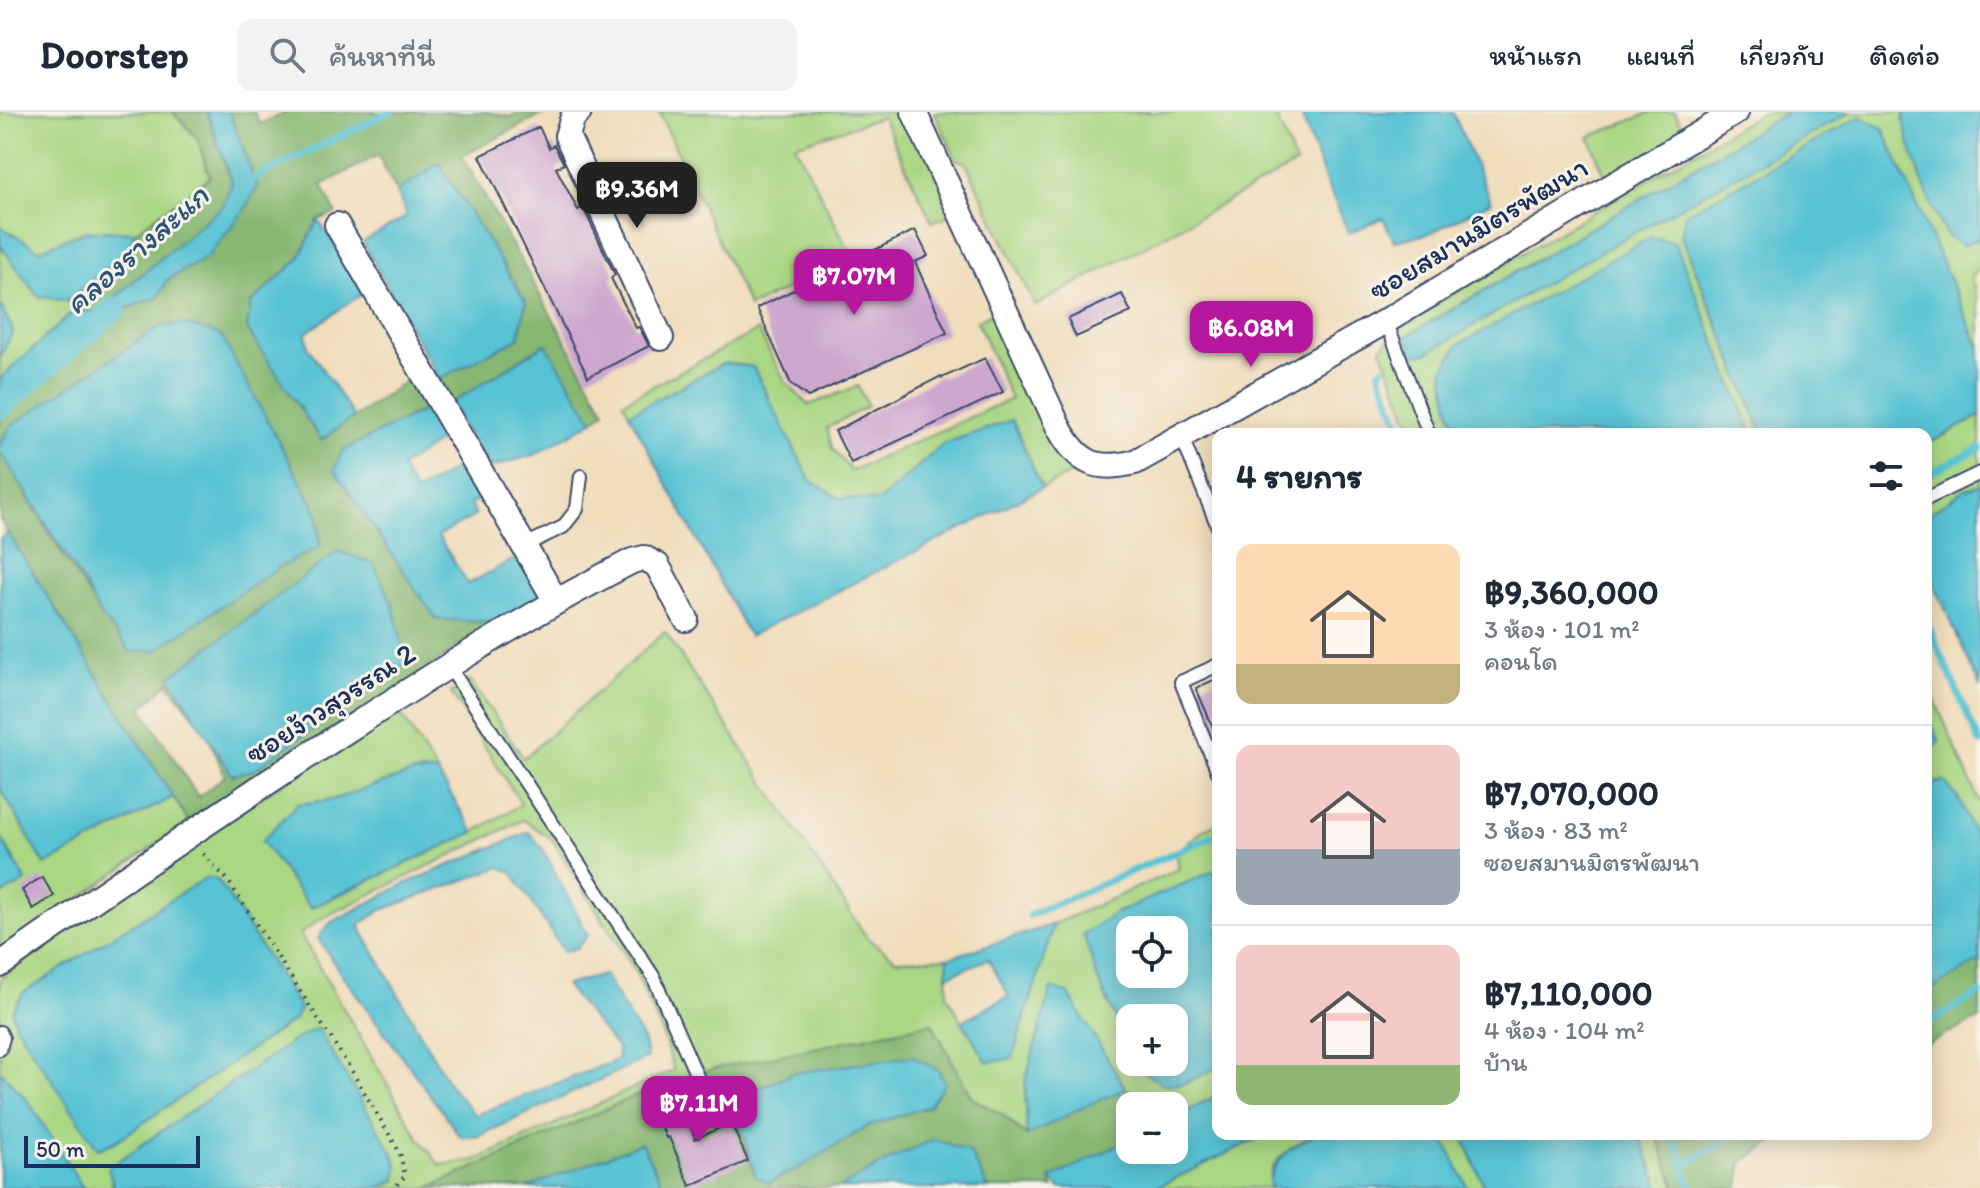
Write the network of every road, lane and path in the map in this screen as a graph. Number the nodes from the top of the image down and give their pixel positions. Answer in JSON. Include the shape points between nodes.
{"nodes":[{"id":1,"x":579,"y":112,"type":"edge"},
{"id":2,"x":914,"y":112,"type":"edge"},
{"id":3,"x":1736,"y":112,"type":"edge"},
{"id":4,"x":337,"y":225,"type":"dead end"},
{"id":5,"x":1386,"y":321,"type":"junction"},
{"id":6,"x":661,"y":338,"type":"dead end"},
{"id":7,"x":1427,"y":428,"type":"edge"},
{"id":8,"x":1181,"y":435,"type":"junction"},
{"id":9,"x":1980,"y":473,"type":"edge"},
{"id":10,"x":581,"y":476,"type":"dead end"},
{"id":11,"x":1932,"y":496,"type":"edge"},
{"id":12,"x":1212,"y":512,"type":"edge"},
{"id":13,"x":525,"y":545,"type":"junction"},
{"id":14,"x":556,"y":601,"type":"junction"},
{"id":15,"x":686,"y":619,"type":"dead end"},
{"id":16,"x":448,"y":665,"type":"junction"},
{"id":17,"x":1212,"y":668,"type":"edge"},
{"id":18,"x":1212,"y":757,"type":"edge"},
{"id":19,"x":185,"y":835,"type":"junction"},
{"id":20,"x":0,"y":965,"type":"edge"},
{"id":21,"x":0,"y":1032,"type":"edge"},
{"id":22,"x":0,"y":1049,"type":"edge"},
{"id":23,"x":710,"y":1106,"type":"dead end"},
{"id":24,"x":394,"y":1188,"type":"edge"}],
"edges":[{"from":1,"to":6,"type":"street","via":[[567,136]]},
{"from":2,"to":8,"type":"street","name":"ซอยสมานมิตรพัฒนา","via":[[1068,445],[1096,466],[1114,467],[1135,462]]},
{"from":3,"to":5,"type":"street","name":"ซอยสมานมิตรพัฒนา"},
{"from":4,"to":13,"type":"street"},
{"from":5,"to":7,"type":"lane"},
{"from":5,"to":8,"type":"street","name":"ซอยสมานมิตรพัฒนา"},
{"from":8,"to":12,"type":"lane"},
{"from":9,"to":11,"type":"lane"},
{"from":10,"to":13,"type":"lane","via":[[577,509],[563,527]]},
{"from":13,"to":14,"type":"street"},
{"from":14,"to":15,"type":"street","name":"ซอยง้าวสุวรรณ 2","via":[[644,558],[657,565]]},
{"from":14,"to":16,"type":"street","name":"ซอยง้าวสุวรรณ 2"},
{"from":16,"to":19,"type":"street","name":"ซอยง้าวสุวรรณ 2"},
{"from":16,"to":23,"type":"lane","via":[[653,976]]},
{"from":17,"to":18,"type":"lane","via":[[1181,682]]},
{"from":19,"to":20,"type":"street","name":"ซอยง้าวสุวรรณ 2"},
{"from":19,"to":24,"type":"path","via":[[227,879],[354,1075],[400,1153],[405,1176]]},
{"from":21,"to":22,"type":"lane"}]}
